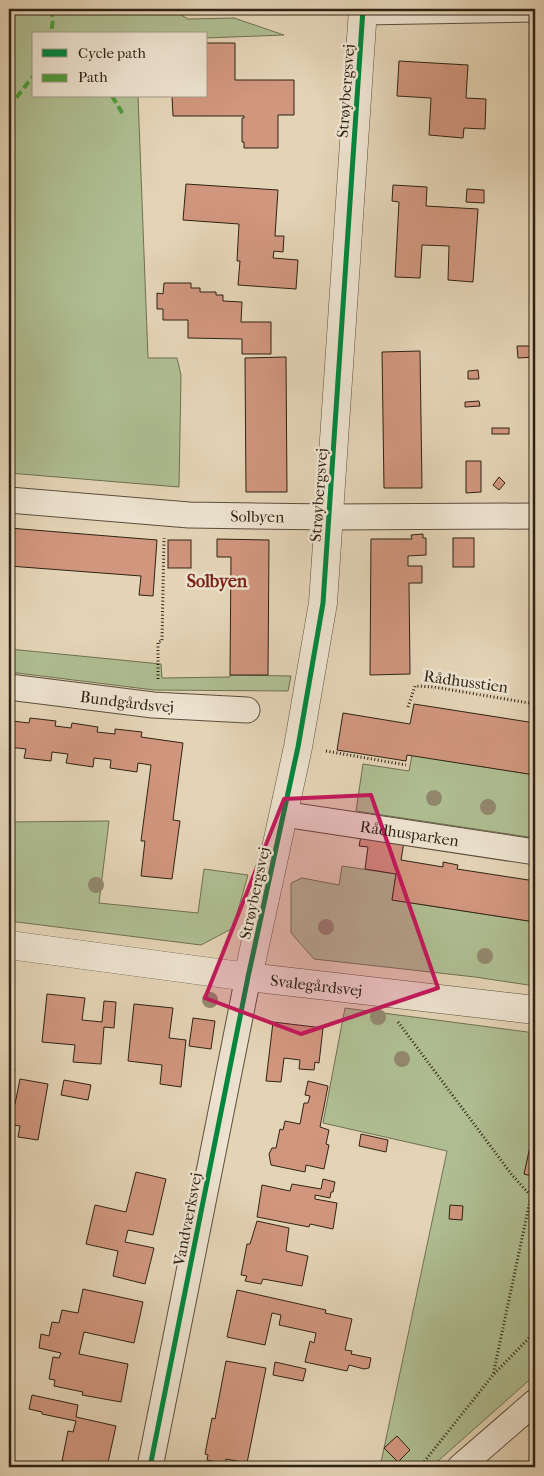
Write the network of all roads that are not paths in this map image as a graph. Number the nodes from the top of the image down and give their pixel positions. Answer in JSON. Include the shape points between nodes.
{"nodes":[{"id":1,"x":535,"y":9,"type":"edge"},
{"id":2,"x":363,"y":10,"type":"edge"},
{"id":3,"x":9,"y":500,"type":"edge"},
{"id":4,"x":535,"y":516,"type":"edge"},
{"id":5,"x":329,"y":517,"type":"junction"},
{"id":6,"x":9,"y":687,"type":"edge"},
{"id":7,"x":247,"y":710,"type":"dead end"},
{"id":8,"x":283,"y":814,"type":"junction"},
{"id":9,"x":535,"y":852,"type":"edge"},
{"id":10,"x":9,"y":946,"type":"edge"},
{"id":11,"x":248,"y":977,"type":"junction"},
{"id":12,"x":535,"y":1010,"type":"edge"},
{"id":13,"x":535,"y":1402,"type":"edge"},
{"id":14,"x":150,"y":1467,"type":"edge"},
{"id":15,"x":460,"y":1467,"type":"edge"}],
"edges":[{"from":1,"to":2,"type":"street"},
{"from":2,"to":5,"type":"street","name":"Strøybergsvej"},
{"from":3,"to":5,"type":"street","name":"Solbyen","via":[[189,515]]},
{"from":4,"to":5,"type":"street","name":"Solbyen"},
{"from":5,"to":8,"type":"street","name":"Strøybergsvej","via":[[323,603]]},
{"from":6,"to":7,"type":"street","name":"Bundgårdsvej","via":[[158,705]]},
{"from":8,"to":9,"type":"street","name":"Rådhusparken"},
{"from":8,"to":11,"type":"street","name":"Strøybergsvej"},
{"from":10,"to":11,"type":"street","name":"Svalegårdsvej"},
{"from":11,"to":12,"type":"street","name":"Svalegårdsvej"},
{"from":11,"to":14,"type":"street","name":"Vandværksvej"},
{"from":13,"to":15,"type":"street"}]}
